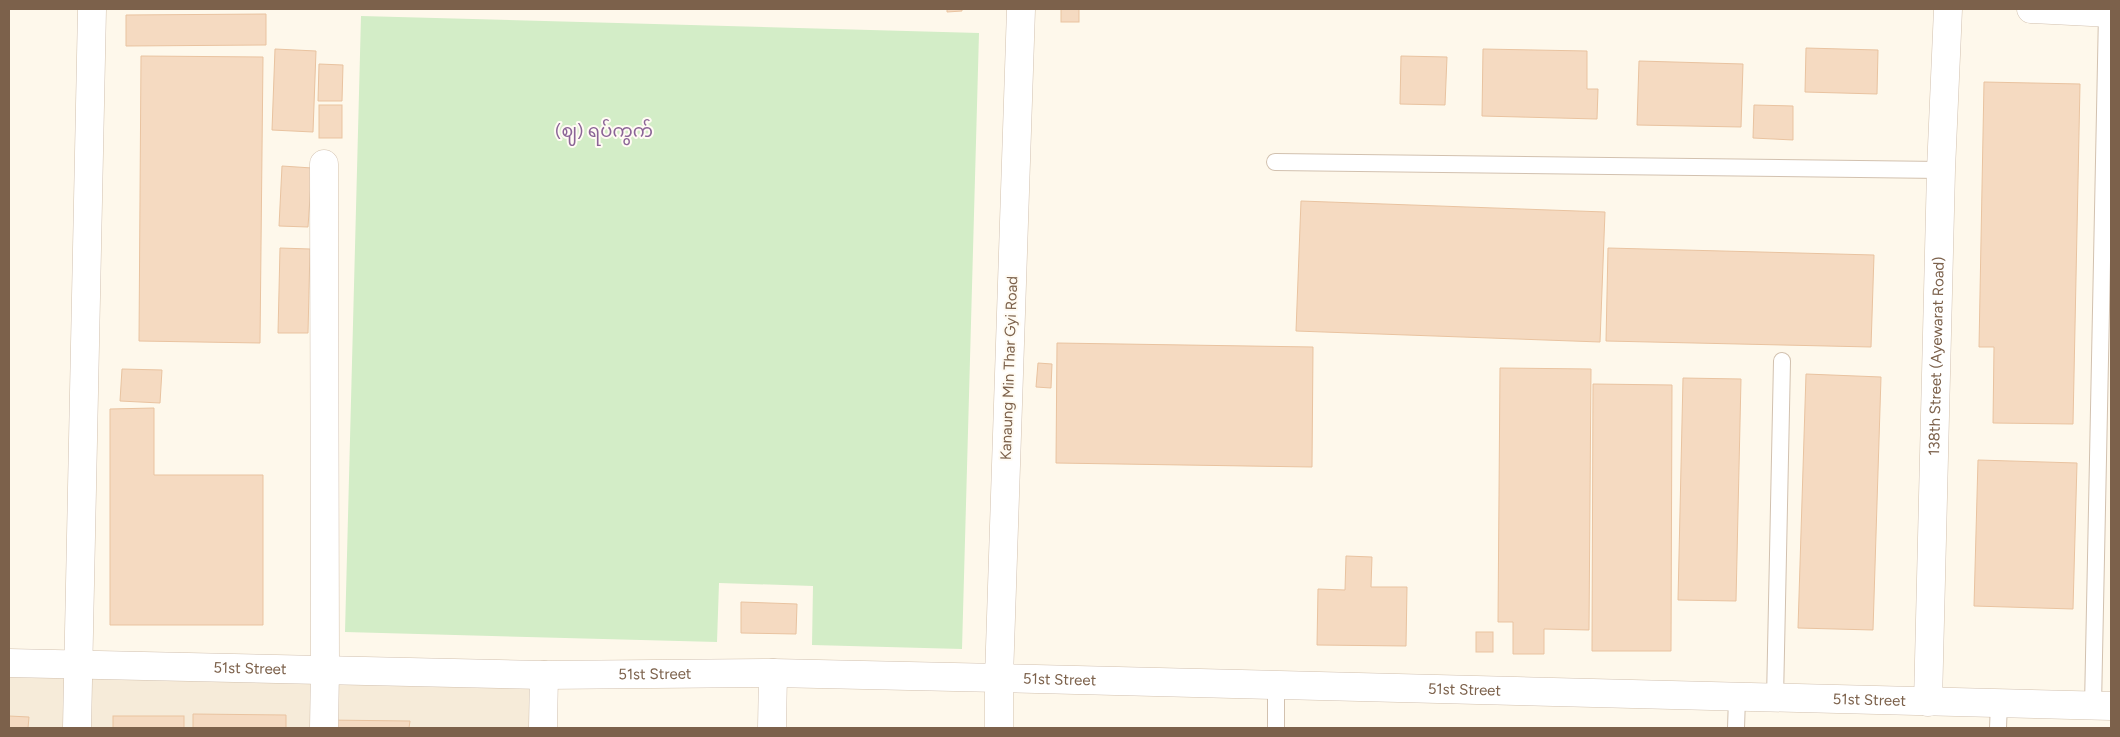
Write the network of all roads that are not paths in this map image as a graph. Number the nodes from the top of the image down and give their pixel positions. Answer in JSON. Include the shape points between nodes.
{"nodes":[{"id":1,"x":92,"y":9,"type":"edge"},
{"id":2,"x":1021,"y":9,"type":"edge"},
{"id":3,"x":1948,"y":9,"type":"edge"},
{"id":4,"x":2031,"y":9,"type":"edge"},
{"id":5,"x":2109,"y":13,"type":"edge"},
{"id":6,"x":1275,"y":162,"type":"dead end"},
{"id":7,"x":324,"y":164,"type":"dead end"},
{"id":8,"x":1941,"y":170,"type":"junction"},
{"id":9,"x":1782,"y":362,"type":"dead end"},
{"id":10,"x":9,"y":663,"type":"edge"},
{"id":11,"x":78,"y":664,"type":"junction"},
{"id":12,"x":325,"y":670,"type":"junction"},
{"id":13,"x":773,"y":673,"type":"junction"},
{"id":14,"x":544,"y":675,"type":"junction"},
{"id":15,"x":999,"y":678,"type":"junction"},
{"id":16,"x":1276,"y":685,"type":"junction"},
{"id":17,"x":1737,"y":698,"type":"junction"},
{"id":18,"x":1775,"y":698,"type":"junction"},
{"id":19,"x":1928,"y":702,"type":"junction"},
{"id":20,"x":2102,"y":706,"type":"edge"},
{"id":21,"x":1999,"y":715,"type":"edge"},
{"id":22,"x":77,"y":728,"type":"edge"},
{"id":23,"x":324,"y":728,"type":"edge"},
{"id":24,"x":543,"y":728,"type":"edge"},
{"id":25,"x":772,"y":728,"type":"edge"},
{"id":26,"x":999,"y":728,"type":"edge"},
{"id":27,"x":1276,"y":728,"type":"edge"},
{"id":28,"x":1736,"y":728,"type":"edge"}],
"edges":[{"from":1,"to":11,"type":"street"},
{"from":2,"to":15,"type":"street","name":"Kanaung Min Thar Gyi Road"},
{"from":3,"to":8,"type":"street","name":"138th Street (Ayewarat Road)"},
{"from":4,"to":5,"type":"street"},
{"from":5,"to":20,"type":"lane"},
{"from":6,"to":8,"type":"lane"},
{"from":7,"to":12,"type":"street"},
{"from":8,"to":19,"type":"street","name":"138th Street (Ayewarat Road)"},
{"from":9,"to":18,"type":"lane"},
{"from":10,"to":11,"type":"street","name":"51st Street"},
{"from":11,"to":12,"type":"street","name":"51st Street"},
{"from":11,"to":22,"type":"street"},
{"from":12,"to":14,"type":"street","name":"51st Street"},
{"from":12,"to":23,"type":"street"},
{"from":13,"to":14,"type":"street","name":"51st Street"},
{"from":13,"to":15,"type":"street","name":"51st Street"},
{"from":13,"to":25,"type":"street"},
{"from":14,"to":24,"type":"street"},
{"from":15,"to":16,"type":"street","name":"51st Street"},
{"from":15,"to":26,"type":"street","name":"Kanaung Min Thar Gyi Road"},
{"from":16,"to":17,"type":"street","name":"51st Street"},
{"from":16,"to":27,"type":"lane"},
{"from":17,"to":18,"type":"street","name":"51st Street"},
{"from":17,"to":28,"type":"lane"},
{"from":18,"to":19,"type":"street","name":"51st Street"},
{"from":19,"to":21,"type":"street","name":"51st Street"},
{"from":20,"to":21,"type":"street","name":"51st Street"}]}
